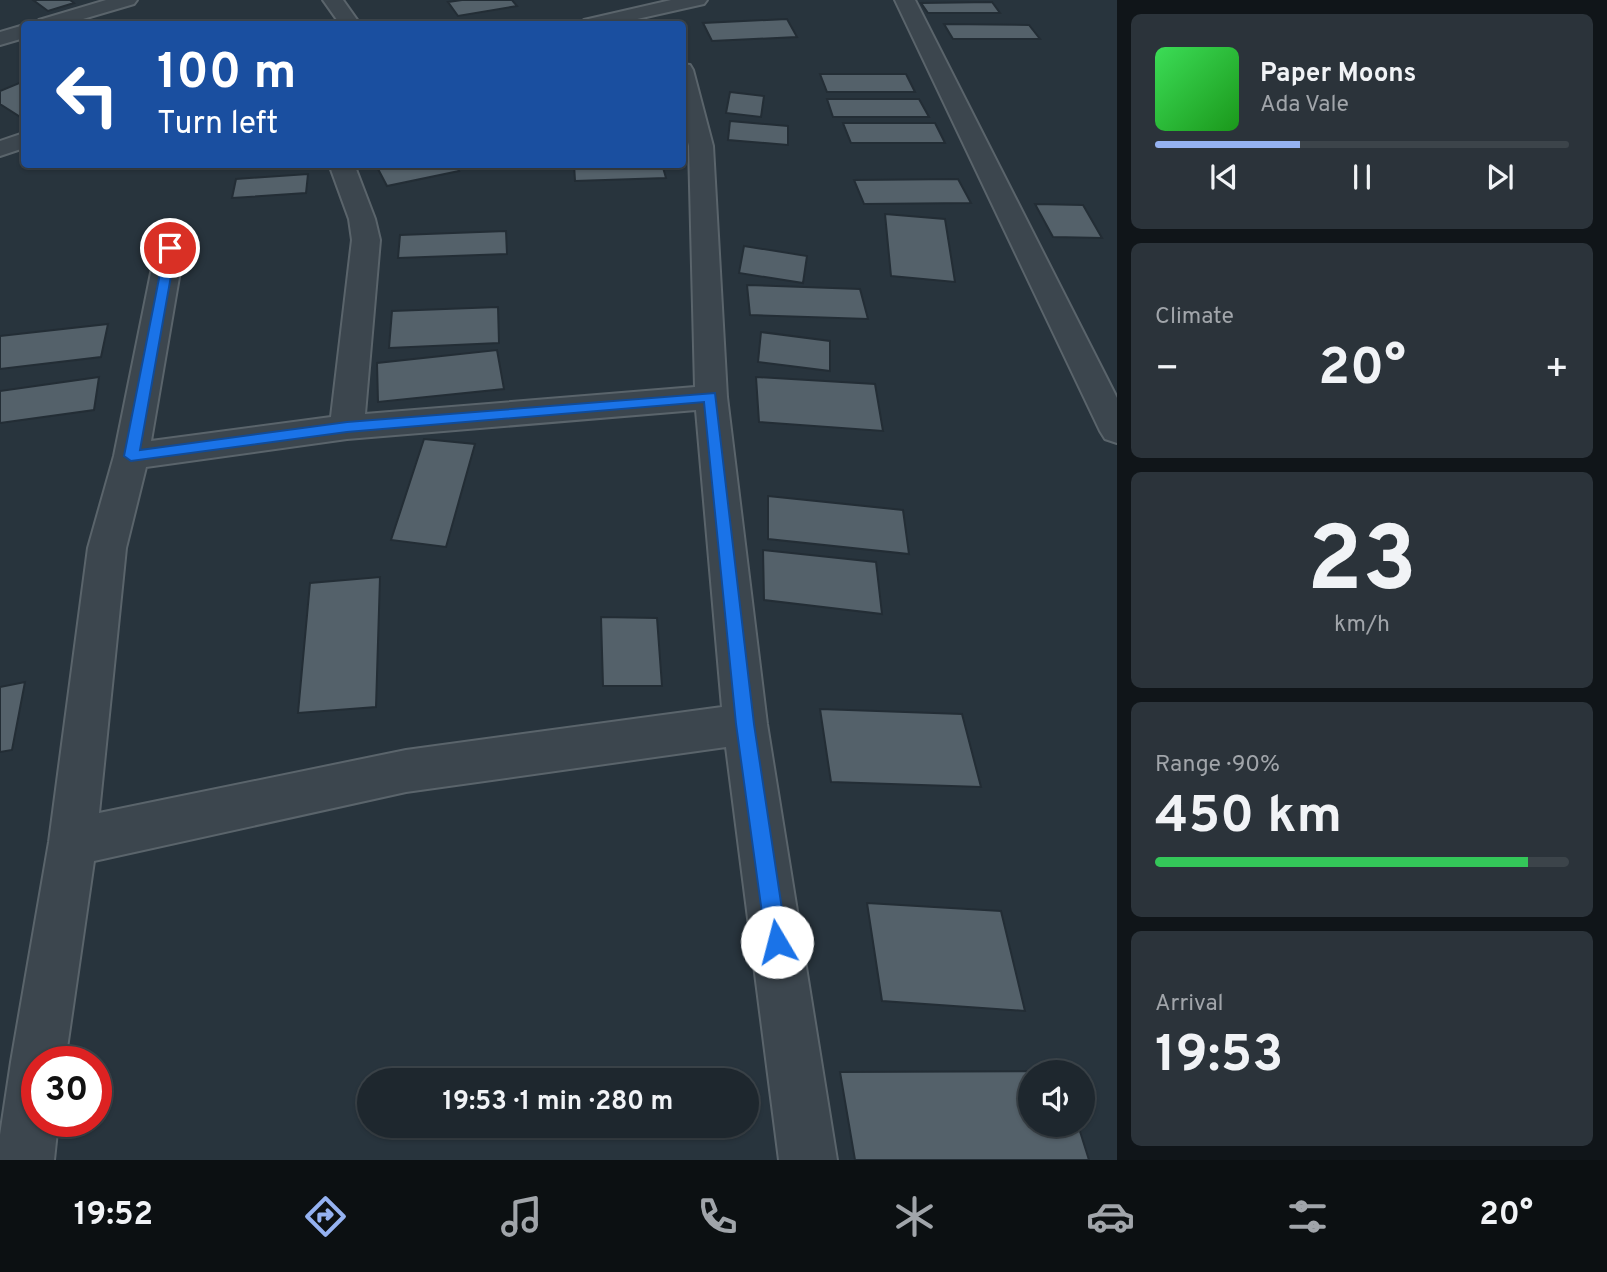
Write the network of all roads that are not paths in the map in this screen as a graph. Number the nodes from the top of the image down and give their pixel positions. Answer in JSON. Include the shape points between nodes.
{"nodes":[{"id":1,"x":127,"y":0,"type":"edge"},
{"id":2,"x":333,"y":0,"type":"edge"},
{"id":3,"x":697,"y":0,"type":"edge"},
{"id":4,"x":905,"y":0,"type":"edge"},
{"id":5,"x":580,"y":7,"type":"dead end"},
{"id":6,"x":667,"y":16,"type":"edge"},
{"id":7,"x":56,"y":21,"type":"edge"},
{"id":8,"x":348,"y":21,"type":"edge"},
{"id":9,"x":593,"y":21,"type":"edge"},
{"id":10,"x":616,"y":21,"type":"edge"},
{"id":11,"x":21,"y":32,"type":"edge"},
{"id":12,"x":0,"y":38,"type":"edge"},
{"id":13,"x":686,"y":86,"type":"edge"},
{"id":14,"x":21,"y":141,"type":"edge"},
{"id":15,"x":0,"y":149,"type":"edge"},
{"id":16,"x":343,"y":168,"type":"edge"},
{"id":17,"x":170,"y":248,"type":"dead end"},
{"id":18,"x":710,"y":397,"type":"junction"},
{"id":19,"x":347,"y":427,"type":"junction"},
{"id":20,"x":1117,"y":431,"type":"edge"},
{"id":21,"x":131,"y":456,"type":"junction"},
{"id":22,"x":745,"y":724,"type":"junction"},
{"id":23,"x":72,"y":842,"type":"junction"},
{"id":24,"x":40,"y":1046,"type":"edge"},
{"id":25,"x":28,"y":1137,"type":"edge"},
{"id":26,"x":25,"y":1160,"type":"edge"},
{"id":27,"x":808,"y":1160,"type":"edge"}],
"edges":[{"from":1,"to":7,"type":"street"},
{"from":2,"to":8,"type":"street"},
{"from":3,"to":6,"type":"street"},
{"from":4,"to":20,"type":"street"},
{"from":5,"to":9,"type":"street"},
{"from":6,"to":10,"type":"street"},
{"from":11,"to":12,"type":"street"},
{"from":13,"to":18,"type":"street","via":[[701,146]]},
{"from":14,"to":15,"type":"street"},
{"from":16,"to":19,"type":"street","via":[[366,240]]},
{"from":17,"to":21,"type":"street"},
{"from":18,"to":19,"type":"street"},
{"from":18,"to":22,"type":"street"},
{"from":19,"to":21,"type":"street"},
{"from":21,"to":23,"type":"street","via":[[107,548]]},
{"from":22,"to":23,"type":"street","via":[[407,771]]},
{"from":22,"to":27,"type":"street"},
{"from":23,"to":24,"type":"street"},
{"from":25,"to":26,"type":"street"}]}
